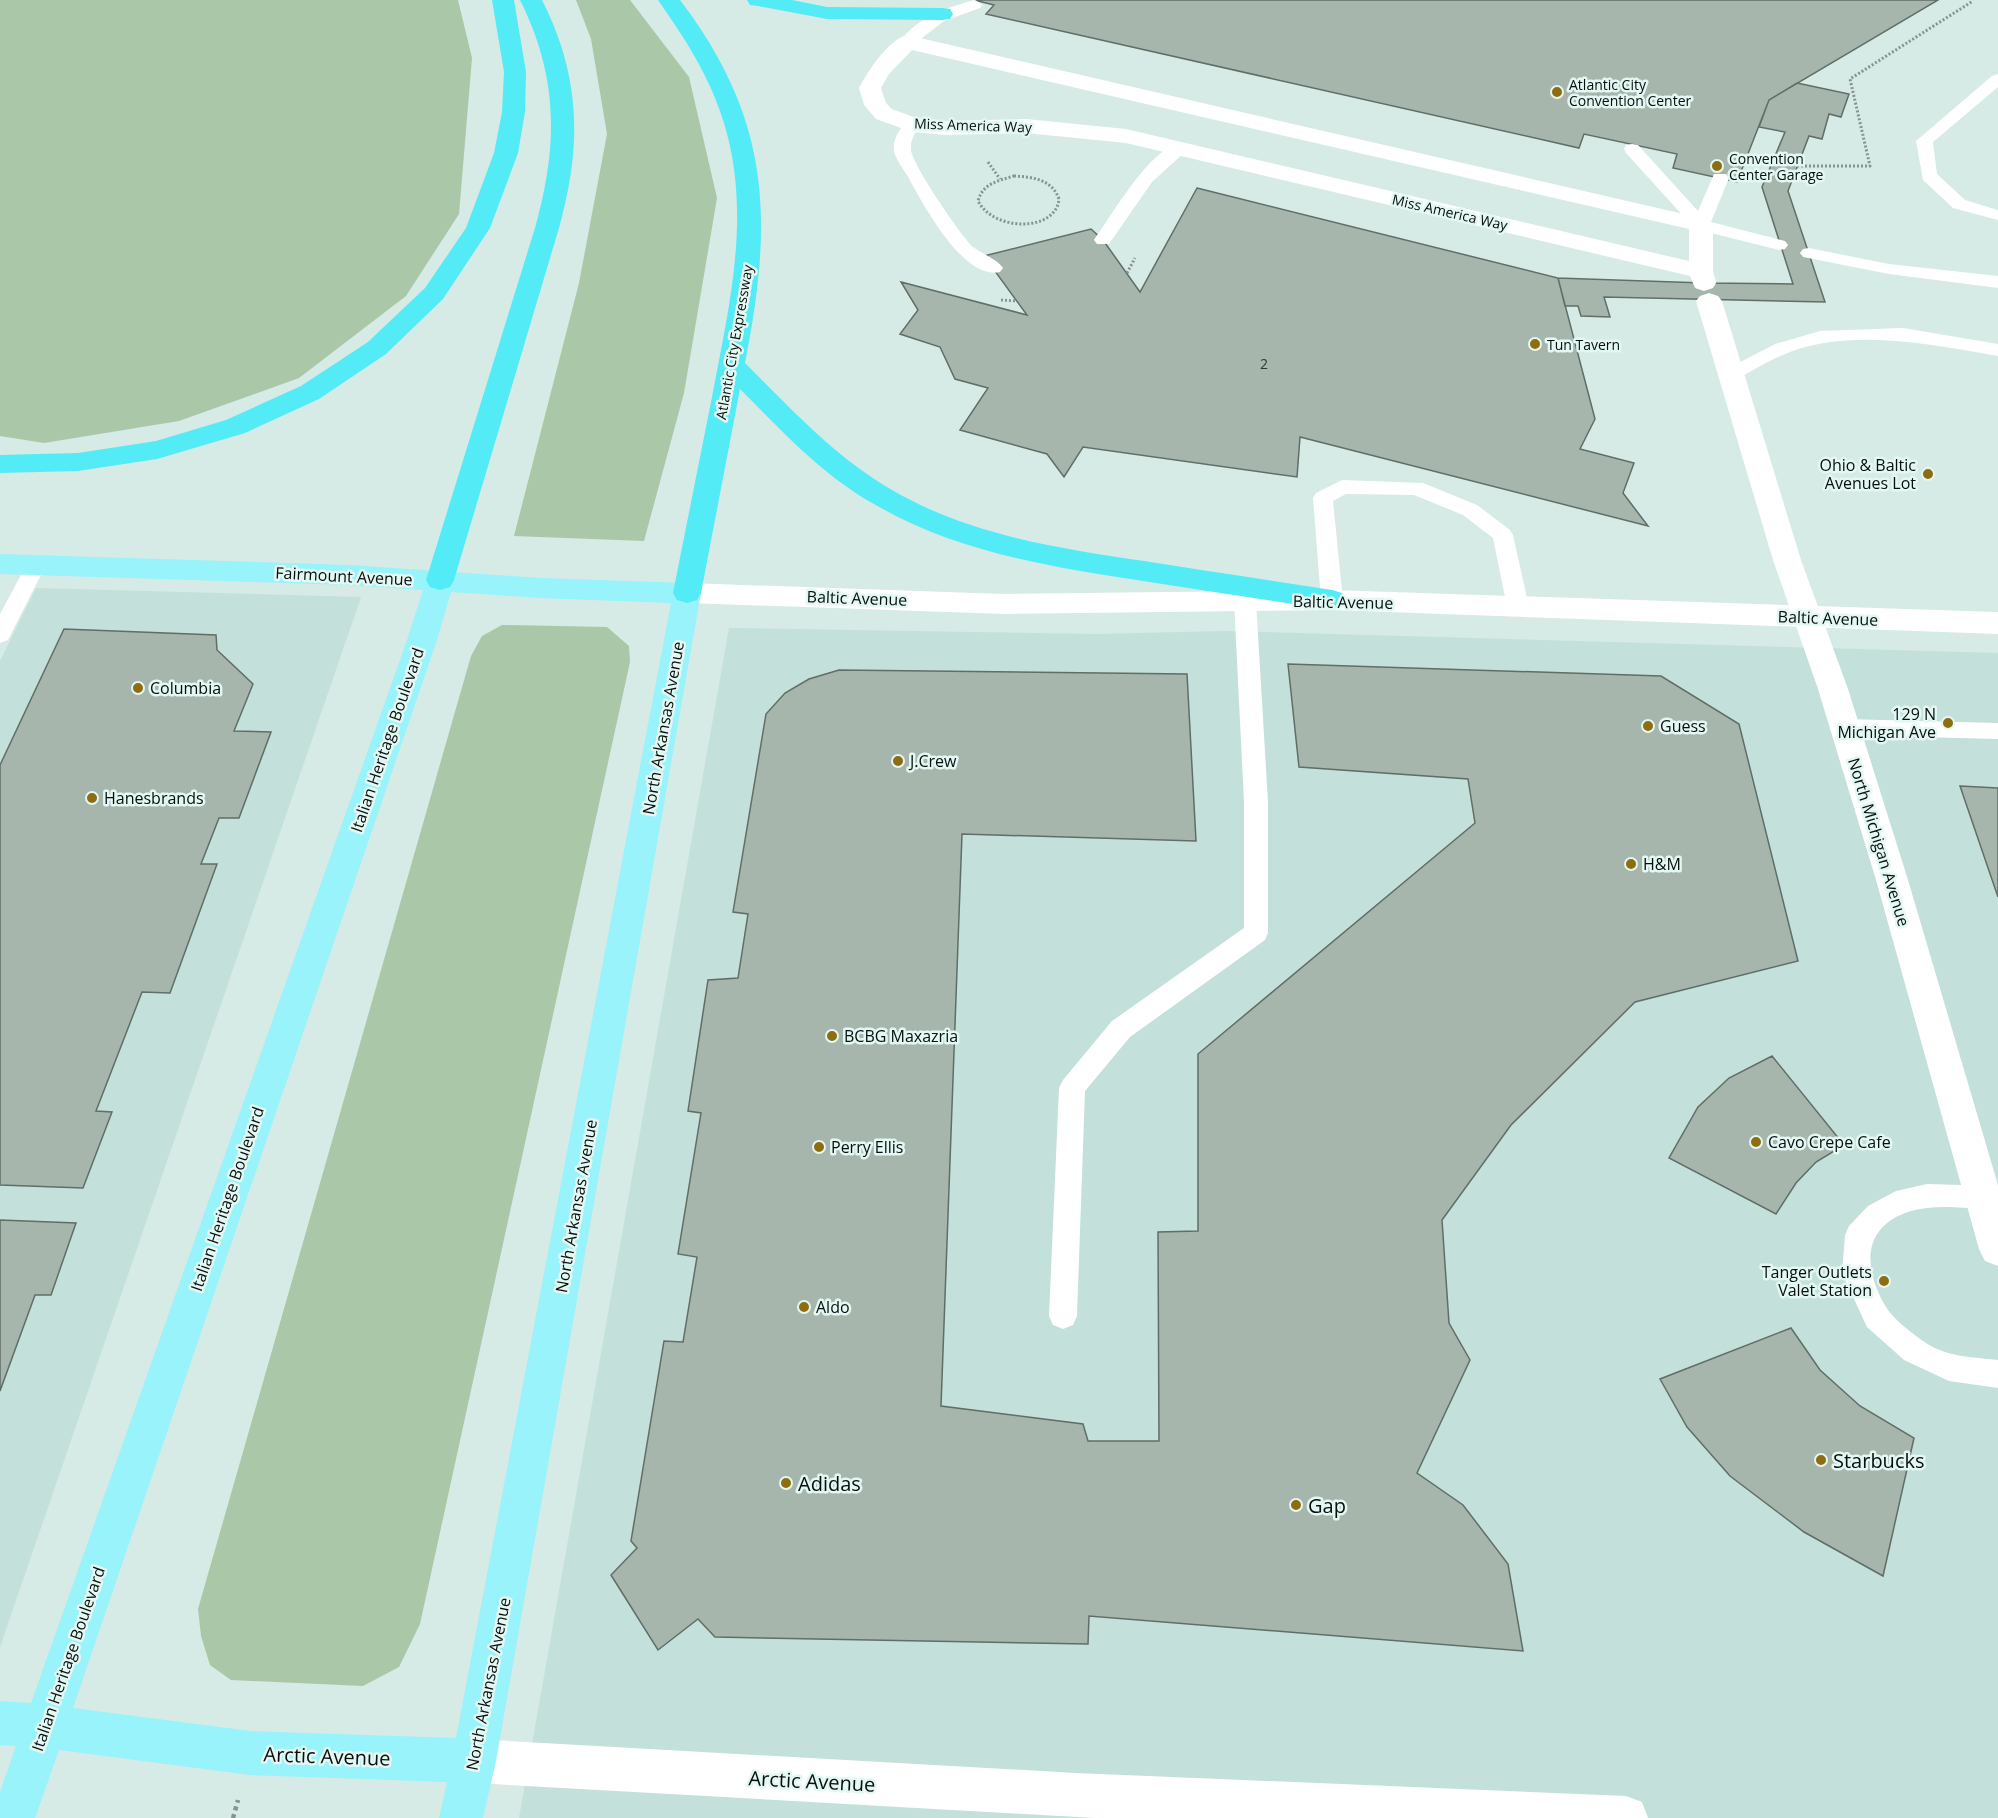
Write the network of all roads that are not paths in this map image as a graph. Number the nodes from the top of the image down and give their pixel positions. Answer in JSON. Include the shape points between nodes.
{"nodes":[{"id":1,"x":503,"y":0,"type":"edge"},
{"id":2,"x":531,"y":0,"type":"edge"},
{"id":3,"x":669,"y":0,"type":"edge"},
{"id":4,"x":758,"y":0,"type":"edge"},
{"id":5,"x":975,"y":5,"type":"dead end"},
{"id":6,"x":942,"y":14,"type":"junction"},
{"id":7,"x":907,"y":42,"type":"junction"},
{"id":8,"x":1998,"y":79,"type":"edge"},
{"id":9,"x":912,"y":125,"type":"junction"},
{"id":10,"x":1179,"y":148,"type":"junction"},
{"id":11,"x":1632,"y":149,"type":"dead end"},
{"id":12,"x":1720,"y":178,"type":"dead end"},
{"id":13,"x":1998,"y":215,"type":"edge"},
{"id":14,"x":1701,"y":225,"type":"junction"},
{"id":15,"x":1103,"y":240,"type":"dead end"},
{"id":16,"x":1779,"y":245,"type":"dead end"},
{"id":17,"x":1809,"y":253,"type":"dead end"},
{"id":18,"x":994,"y":268,"type":"dead end"},
{"id":19,"x":1998,"y":282,"type":"edge"},
{"id":20,"x":1705,"y":285,"type":"junction"},
{"id":21,"x":1998,"y":350,"type":"edge"},
{"id":22,"x":731,"y":365,"type":"junction"},
{"id":23,"x":1730,"y":375,"type":"junction"},
{"id":24,"x":0,"y":464,"type":"edge"},
{"id":25,"x":0,"y":564,"type":"edge"},
{"id":26,"x":36,"y":565,"type":"junction"},
{"id":27,"x":440,"y":580,"type":"junction"},
{"id":28,"x":687,"y":593,"type":"junction"},
{"id":29,"x":1332,"y":600,"type":"junction"},
{"id":30,"x":1245,"y":601,"type":"junction"},
{"id":31,"x":1518,"y":607,"type":"junction"},
{"id":32,"x":1808,"y":617,"type":"junction"},
{"id":33,"x":1998,"y":623,"type":"edge"},
{"id":34,"x":0,"y":635,"type":"edge"},
{"id":35,"x":1845,"y":727,"type":"junction"},
{"id":36,"x":1998,"y":731,"type":"edge"},
{"id":37,"x":1990,"y":1198,"type":"edge"},
{"id":38,"x":1998,"y":1249,"type":"edge"},
{"id":39,"x":1063,"y":1316,"type":"dead end"},
{"id":40,"x":1998,"y":1374,"type":"edge"},
{"id":41,"x":0,"y":1723,"type":"edge"},
{"id":42,"x":45,"y":1725,"type":"junction"},
{"id":43,"x":474,"y":1761,"type":"junction"},
{"id":44,"x":1503,"y":1815,"type":"edge"},
{"id":45,"x":14,"y":1818,"type":"edge"},
{"id":46,"x":461,"y":1818,"type":"edge"},
{"id":47,"x":1626,"y":1818,"type":"edge"}],
"edges":[{"from":1,"to":24,"type":"highway","via":[[515,70],[514,98],[512,127],[495,191],[466,251],[402,327],[342,374],[276,411],[196,440],[117,458]]},
{"from":2,"to":27,"type":"highway","via":[[546,31],[562,96],[560,169],[501,382]]},
{"from":3,"to":22,"type":"highway","name":"Atlantic City Expressway","via":[[720,77],[743,149],[749,187],[748,268]]},
{"from":4,"to":6,"type":"highway","via":[[827,13]]},
{"from":5,"to":6,"type":"lane"},
{"from":6,"to":7,"type":"lane"},
{"from":7,"to":9,"type":"street","name":"Miss America Way","via":[[879,71],[870,88],[875,105],[884,114]]},
{"from":7,"to":14,"type":"street"},
{"from":8,"to":13,"type":"lane","via":[[1924,141],[1929,177],[1959,204]]},
{"from":9,"to":10,"type":"street","name":"Miss America Way","via":[[1026,126],[1126,136]]},
{"from":9,"to":18,"type":"lane","via":[[904,136],[902,153],[958,244]]},
{"from":10,"to":15,"type":"lane","via":[[1146,176]]},
{"from":10,"to":20,"type":"street","name":"Miss America Way"},
{"from":11,"to":14,"type":"lane"},
{"from":12,"to":14,"type":"lane"},
{"from":14,"to":16,"type":"lane"},
{"from":14,"to":20,"type":"street","name":"North Michigan Avenue"},
{"from":17,"to":19,"type":"lane","via":[[1889,269]]},
{"from":20,"to":23,"type":"street","name":"North Michigan Avenue"},
{"from":21,"to":23,"type":"lane","via":[[1903,334],[1820,336],[1782,348]]},
{"from":22,"to":28,"type":"highway","name":"Atlantic City Expressway"},
{"from":22,"to":29,"type":"highway","via":[[827,459],[882,497],[948,528],[1065,560]]},
{"from":23,"to":32,"type":"street","name":"North Michigan Avenue"},
{"from":25,"to":26,"type":"main road","name":"Fairmount Avenue"},
{"from":26,"to":27,"type":"main road","name":"Fairmount Avenue"},
{"from":26,"to":34,"type":"lane"},
{"from":27,"to":28,"type":"main road","name":"Fairmount Avenue"},
{"from":27,"to":42,"type":"main road","name":"Italian Heritage Boulevard"},
{"from":28,"to":30,"type":"street","name":"Baltic Avenue","via":[[1004,604]]},
{"from":28,"to":43,"type":"main road","name":"North Arkansas Avenue"},
{"from":29,"to":30,"type":"street","name":"Baltic Avenue"},
{"from":29,"to":31,"type":"street","name":"Baltic Avenue"},
{"from":29,"to":31,"type":"lane","via":[[1323,498],[1342,487],[1416,488],[1470,510],[1503,535]]},
{"from":30,"to":39,"type":"lane","via":[[1256,802],[1256,933],[1121,1029],[1072,1088]]},
{"from":31,"to":32,"type":"street","name":"Baltic Avenue"},
{"from":32,"to":33,"type":"street","name":"Baltic Avenue"},
{"from":32,"to":35,"type":"street","name":"North Michigan Avenue"},
{"from":35,"to":36,"type":"lane"},
{"from":35,"to":37,"type":"street","name":"North Michigan Avenue"},
{"from":37,"to":38,"type":"street","name":"North Michigan Avenue"},
{"from":37,"to":40,"type":"lane","via":[[1905,1200],[1877,1215],[1859,1235],[1856,1272],[1877,1318],[1914,1351],[1949,1368]]},
{"from":41,"to":42,"type":"main road","name":"Arctic Avenue"},
{"from":42,"to":43,"type":"main road","name":"Arctic Avenue","via":[[251,1753]]},
{"from":42,"to":45,"type":"main road","name":"Italian Heritage Boulevard"},
{"from":43,"to":44,"type":"street","name":"Arctic Avenue"},
{"from":43,"to":46,"type":"main road","name":"North Arkansas Avenue"},
{"from":44,"to":47,"type":"street","name":"Arctic Avenue"}]}
